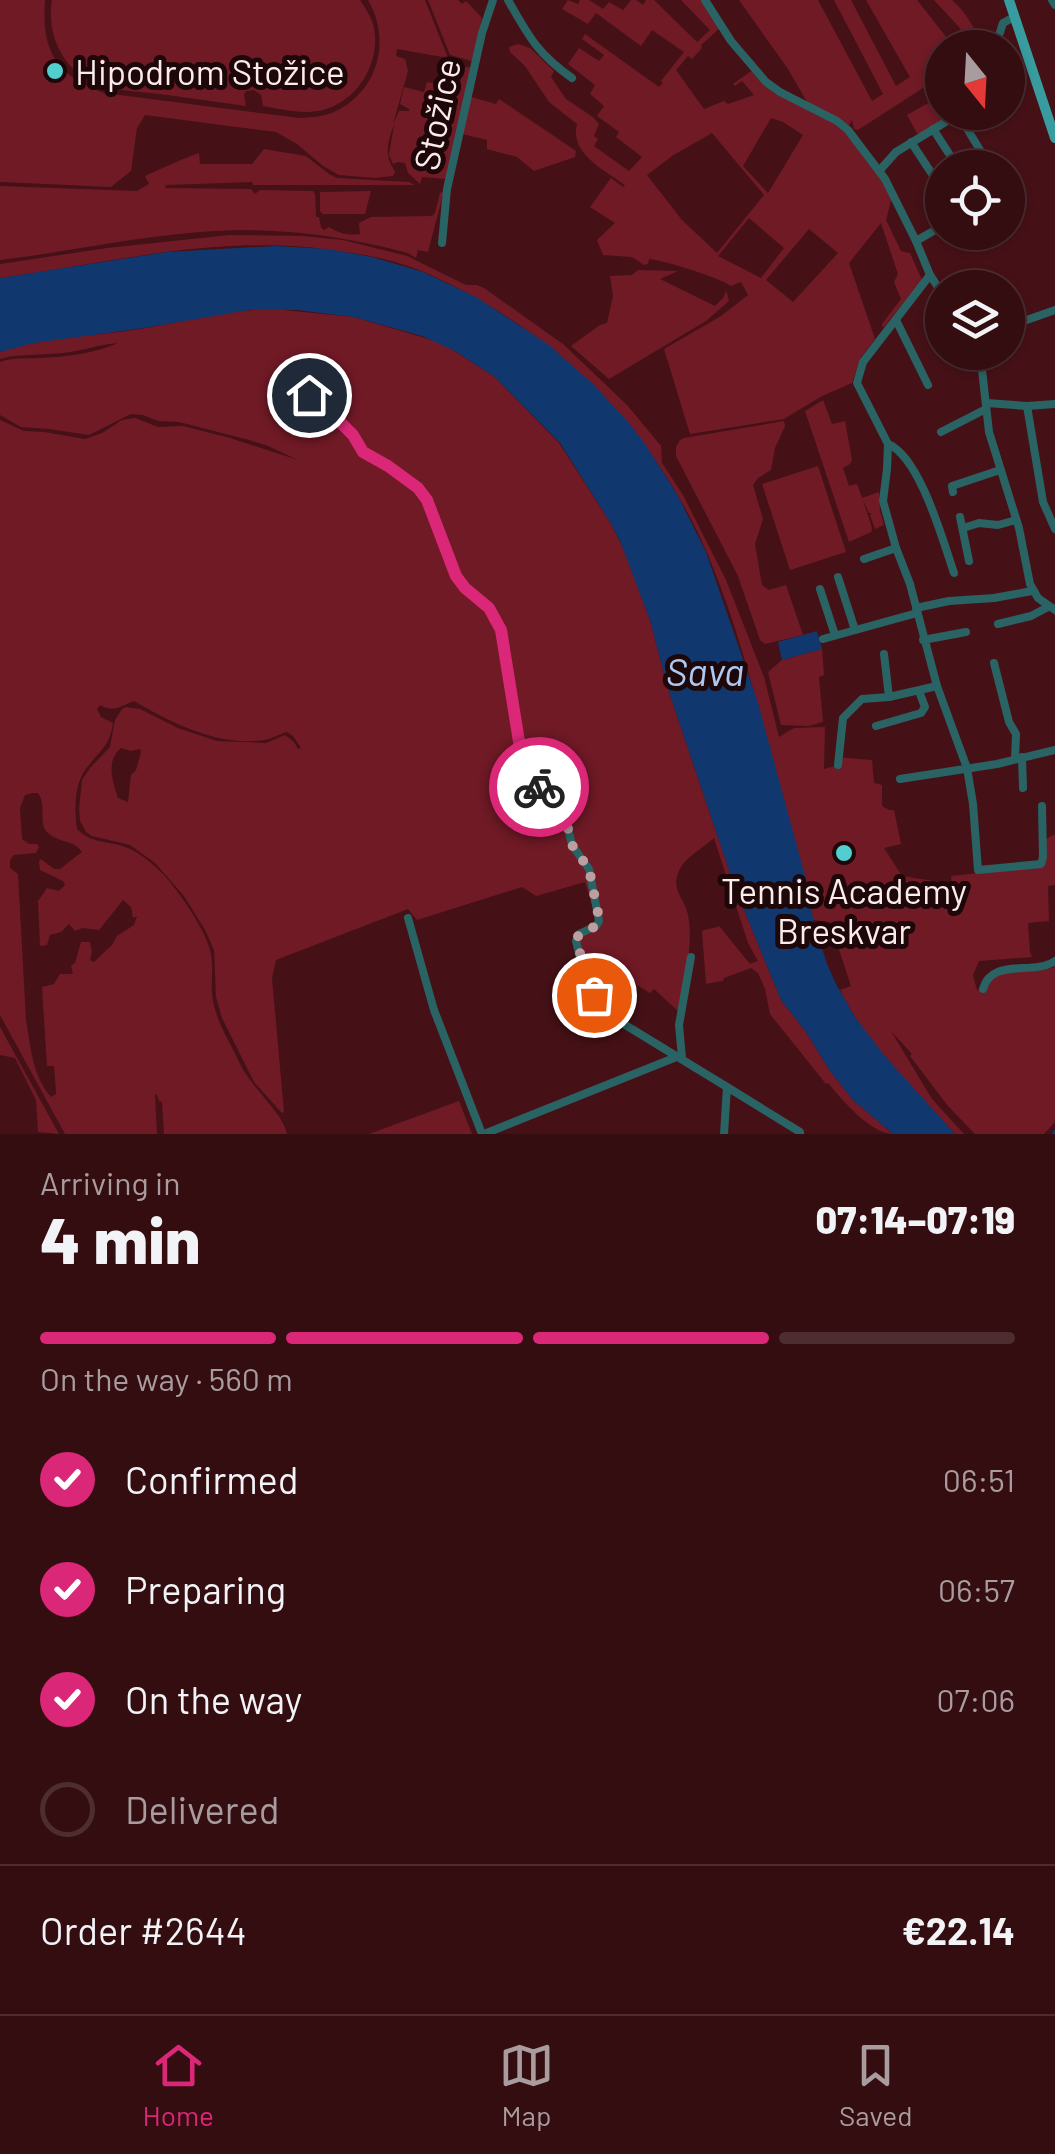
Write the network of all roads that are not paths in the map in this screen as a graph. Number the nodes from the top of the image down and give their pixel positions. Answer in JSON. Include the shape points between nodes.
{"nodes":[{"id":1,"x":492,"y":0,"type":"edge"},
{"id":2,"x":508,"y":0,"type":"edge"},
{"id":3,"x":705,"y":0,"type":"edge"},
{"id":4,"x":1009,"y":0,"type":"edge"},
{"id":5,"x":1014,"y":17,"type":"junction"},
{"id":6,"x":1001,"y":30,"type":"edge"},
{"id":7,"x":572,"y":78,"type":"dead end"},
{"id":8,"x":931,"y":130,"type":"edge"},
{"id":9,"x":968,"y":130,"type":"edge"},
{"id":10,"x":1055,"y":138,"type":"edge"},
{"id":11,"x":912,"y":142,"type":"junction"},
{"id":12,"x":980,"y":150,"type":"dead end"},
{"id":13,"x":925,"y":162,"type":"edge"},
{"id":14,"x":880,"y":170,"type":"junction"},
{"id":15,"x":925,"y":236,"type":"edge"},
{"id":16,"x":916,"y":241,"type":"junction"},
{"id":17,"x":442,"y":242,"type":"dead end"},
{"id":18,"x":928,"y":270,"type":"edge"},
{"id":19,"x":925,"y":282,"type":"edge"},
{"id":20,"x":1055,"y":310,"type":"edge"},
{"id":21,"x":896,"y":320,"type":"junction"},
{"id":22,"x":1025,"y":321,"type":"edge"},
{"id":23,"x":982,"y":370,"type":"edge"},
{"id":24,"x":284,"y":385,"type":"dead end"},
{"id":25,"x":928,"y":385,"type":"dead end"},
{"id":26,"x":1055,"y":404,"type":"edge"},
{"id":27,"x":986,"y":406,"type":"junction"},
{"id":28,"x":1027,"y":406,"type":"junction"},
{"id":29,"x":942,"y":432,"type":"dead end"},
{"id":30,"x":888,"y":444,"type":"junction"},
{"id":31,"x":1000,"y":470,"type":"junction"},
{"id":32,"x":952,"y":492,"type":"dead end"},
{"id":33,"x":960,"y":518,"type":"dead end"},
{"id":34,"x":1016,"y":520,"type":"junction"},
{"id":35,"x":963,"y":528,"type":"junction"},
{"id":36,"x":1055,"y":528,"type":"edge"},
{"id":37,"x":896,"y":548,"type":"junction"},
{"id":38,"x":864,"y":559,"type":"dead end"},
{"id":39,"x":969,"y":561,"type":"dead end"},
{"id":40,"x":954,"y":574,"type":"dead end"},
{"id":41,"x":838,"y":576,"type":"dead end"},
{"id":42,"x":820,"y":589,"type":"dead end"},
{"id":43,"x":1032,"y":592,"type":"junction"},
{"id":44,"x":1052,"y":608,"type":"edge"},
{"id":45,"x":916,"y":610,"type":"junction"},
{"id":46,"x":998,"y":624,"type":"dead end"},
{"id":47,"x":855,"y":630,"type":"junction"},
{"id":48,"x":966,"y":632,"type":"dead end"},
{"id":49,"x":835,"y":635,"type":"junction"},
{"id":50,"x":824,"y":639,"type":"dead end"},
{"id":51,"x":923,"y":640,"type":"junction"},
{"id":52,"x":884,"y":654,"type":"dead end"},
{"id":53,"x":994,"y":664,"type":"dead end"},
{"id":54,"x":937,"y":686,"type":"junction"},
{"id":55,"x":919,"y":691,"type":"junction"},
{"id":56,"x":889,"y":697,"type":"junction"},
{"id":57,"x":876,"y":726,"type":"dead end"},
{"id":58,"x":1055,"y":750,"type":"edge"},
{"id":59,"x":1019,"y":758,"type":"junction"},
{"id":60,"x":838,"y":765,"type":"dead end"},
{"id":61,"x":966,"y":768,"type":"junction"},
{"id":62,"x":900,"y":779,"type":"dead end"},
{"id":63,"x":1024,"y":788,"type":"dead end"},
{"id":64,"x":1042,"y":806,"type":"dead end"},
{"id":65,"x":408,"y":918,"type":"dead end"},
{"id":66,"x":690,"y":957,"type":"dead end"},
{"id":67,"x":1055,"y":962,"type":"edge"},
{"id":68,"x":983,"y":988,"type":"dead end"},
{"id":69,"x":680,"y":1057,"type":"junction"},
{"id":70,"x":727,"y":1087,"type":"junction"},
{"id":71,"x":802,"y":1133,"type":"edge"},
{"id":72,"x":483,"y":1134,"type":"edge"},
{"id":73,"x":724,"y":1134,"type":"edge"}],
"edges":[{"from":1,"to":17,"type":"street","name":"Stožice","via":[[447,189]]},
{"from":2,"to":7,"type":"street","via":[[547,59]]},
{"from":3,"to":14,"type":"street","via":[[766,82],[843,125]]},
{"from":4,"to":5,"type":"main road"},
{"from":5,"to":6,"type":"street"},
{"from":5,"to":10,"type":"main road"},
{"from":8,"to":11,"type":"street"},
{"from":9,"to":12,"type":"street"},
{"from":11,"to":13,"type":"street"},
{"from":11,"to":14,"type":"street"},
{"from":14,"to":16,"type":"street"},
{"from":15,"to":16,"type":"street"},
{"from":16,"to":18,"type":"street"},
{"from":19,"to":21,"type":"street"},
{"from":20,"to":22,"type":"street"},
{"from":21,"to":25,"type":"street"},
{"from":21,"to":30,"type":"street","via":[[862,362],[857,383]]},
{"from":23,"to":27,"type":"street"},
{"from":24,"to":69,"type":"street","via":[[328,404],[363,452],[418,488],[456,576],[498,623],[522,760],[533,782],[562,804],[572,845],[589,869],[599,918],[576,941],[598,1004]]},
{"from":26,"to":28,"type":"street"},
{"from":27,"to":28,"type":"street"},
{"from":27,"to":29,"type":"street"},
{"from":27,"to":31,"type":"street"},
{"from":28,"to":36,"type":"street","via":[[1043,502]]},
{"from":30,"to":37,"type":"street","via":[[883,500]]},
{"from":30,"to":40,"type":"street","via":[[899,448],[918,480]]},
{"from":31,"to":32,"type":"street","via":[[952,486]]},
{"from":31,"to":34,"type":"street"},
{"from":33,"to":35,"type":"street"},
{"from":34,"to":35,"type":"street"},
{"from":34,"to":43,"type":"street"},
{"from":35,"to":39,"type":"street"},
{"from":37,"to":38,"type":"street"},
{"from":37,"to":45,"type":"street"},
{"from":41,"to":47,"type":"street"},
{"from":42,"to":49,"type":"street"},
{"from":43,"to":44,"type":"street"},
{"from":43,"to":45,"type":"street"},
{"from":44,"to":46,"type":"street"},
{"from":45,"to":47,"type":"street"},
{"from":45,"to":51,"type":"street"},
{"from":47,"to":49,"type":"street"},
{"from":48,"to":51,"type":"street"},
{"from":49,"to":50,"type":"street"},
{"from":51,"to":54,"type":"street"},
{"from":52,"to":56,"type":"street"},
{"from":53,"to":59,"type":"street"},
{"from":54,"to":55,"type":"street"},
{"from":54,"to":61,"type":"street"},
{"from":55,"to":56,"type":"street"},
{"from":55,"to":57,"type":"street","via":[[921,712]]},
{"from":56,"to":60,"type":"street","via":[[862,700],[842,718]]},
{"from":58,"to":59,"type":"street"},
{"from":59,"to":61,"type":"street"},
{"from":59,"to":63,"type":"street"},
{"from":61,"to":62,"type":"street"},
{"from":61,"to":64,"type":"street","via":[[978,870],[1041,864]]},
{"from":65,"to":72,"type":"street","via":[[432,1003]]},
{"from":66,"to":69,"type":"street"},
{"from":67,"to":68,"type":"street","via":[[996,972]]},
{"from":69,"to":70,"type":"street"},
{"from":69,"to":72,"type":"street"},
{"from":70,"to":71,"type":"street"},
{"from":70,"to":73,"type":"street"}]}
